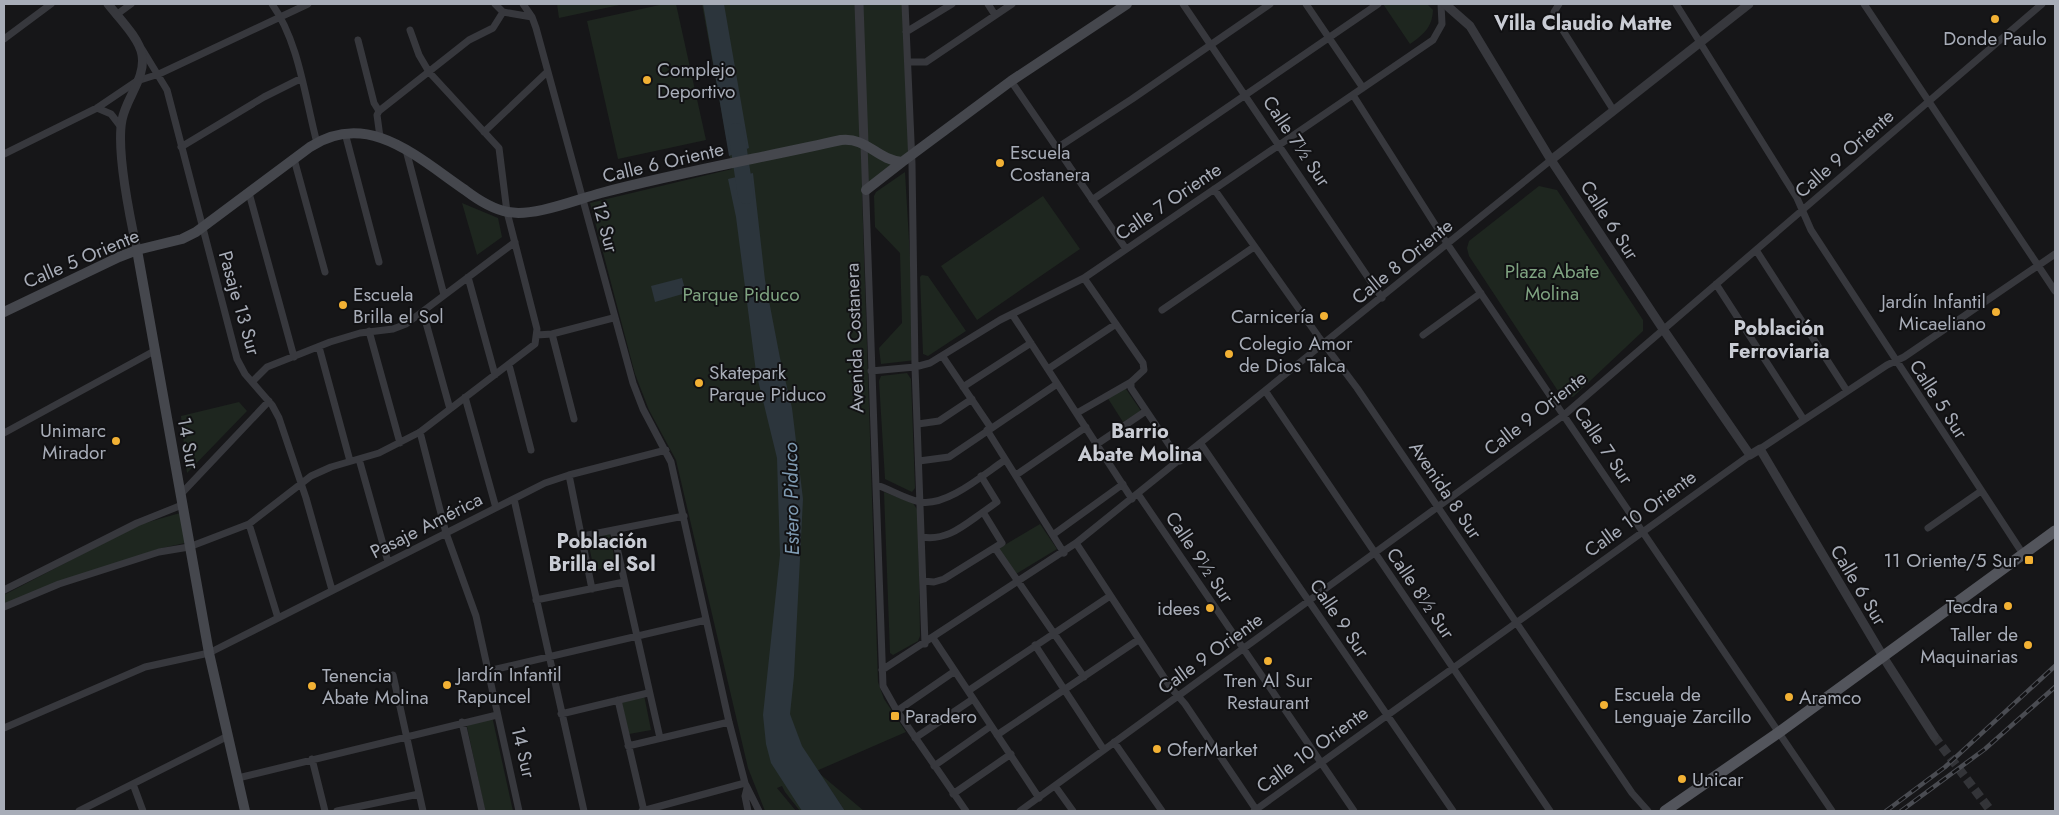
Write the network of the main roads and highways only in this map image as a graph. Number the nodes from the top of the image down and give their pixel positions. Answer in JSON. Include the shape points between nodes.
{"nodes":[{"id":1,"x":1127,"y":4,"type":"edge"},
{"id":2,"x":902,"y":162,"type":"junction"},
{"id":3,"x":866,"y":190,"type":"road end"},
{"id":4,"x":202,"y":228,"type":"joint"},
{"id":5,"x":137,"y":250,"type":"junction"},
{"id":6,"x":4,"y":312,"type":"edge"},
{"id":7,"x":2055,"y":531,"type":"edge"},
{"id":8,"x":245,"y":811,"type":"edge"},
{"id":9,"x":1665,"y":811,"type":"edge"}],
"edges":[{"from":1,"to":2,"type":"main road","via":[[1011,82]]},
{"from":2,"to":3,"type":"main road"},
{"from":2,"to":4,"type":"main road","name":"Calle 6 Oriente","via":[[890,160],[855,139],[841,140],[534,211],[508,212],[482,202],[406,150],[380,137],[345,133],[317,143]]},
{"from":4,"to":5,"type":"main road","name":"Calle 5 Oriente","via":[[182,239]]},
{"from":5,"to":6,"type":"main road","name":"Calle 5 Oriente","via":[[83,272]]},
{"from":5,"to":8,"type":"main road","name":"14 Sur","via":[[209,653]]},
{"from":7,"to":9,"type":"main road","via":[[1778,734]]}]}
